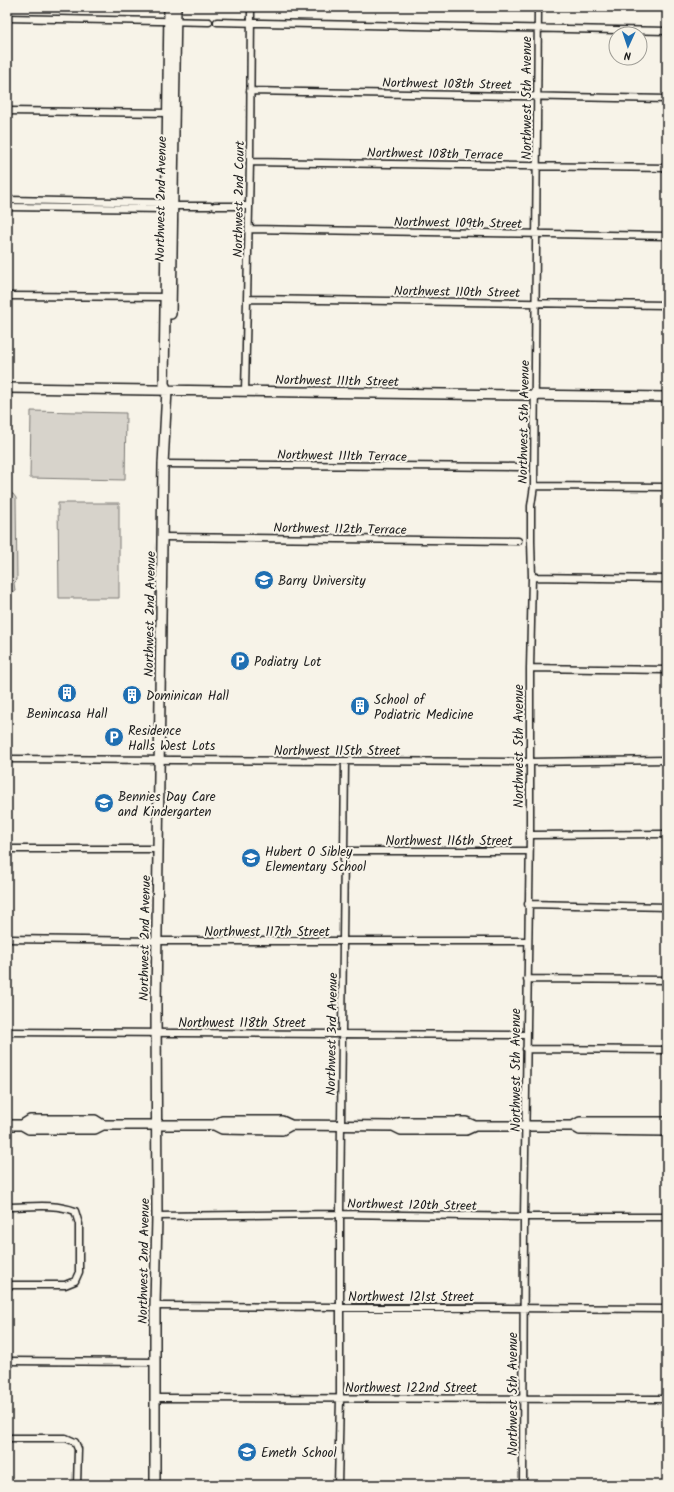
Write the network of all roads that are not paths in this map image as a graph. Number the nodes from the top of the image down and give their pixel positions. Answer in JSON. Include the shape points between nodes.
{"nodes":[{"id":1,"x":169,"y":7,"type":"edge"},
{"id":2,"x":176,"y":7,"type":"edge"},
{"id":3,"x":251,"y":7,"type":"edge"},
{"id":4,"x":538,"y":7,"type":"edge"},
{"id":5,"x":7,"y":18,"type":"edge"},
{"id":6,"x":172,"y":22,"type":"junction"},
{"id":7,"x":209,"y":22,"type":"dead end"},
{"id":8,"x":217,"y":22,"type":"dead end"},
{"id":9,"x":251,"y":22,"type":"junction"},
{"id":10,"x":538,"y":28,"type":"junction"},
{"id":11,"x":667,"y":31,"type":"edge"},
{"id":12,"x":250,"y":91,"type":"junction"},
{"id":13,"x":537,"y":96,"type":"junction"},
{"id":14,"x":667,"y":99,"type":"edge"},
{"id":15,"x":7,"y":111,"type":"edge"},
{"id":16,"x":171,"y":113,"type":"junction"},
{"id":17,"x":250,"y":162,"type":"junction"},
{"id":18,"x":537,"y":166,"type":"junction"},
{"id":19,"x":667,"y":168,"type":"edge"},
{"id":20,"x":7,"y":200,"type":"edge"},
{"id":21,"x":48,"y":200,"type":"junction"},
{"id":22,"x":103,"y":201,"type":"junction"},
{"id":23,"x":169,"y":205,"type":"junction"},
{"id":24,"x":248,"y":206,"type":"junction"},
{"id":25,"x":7,"y":207,"type":"edge"},
{"id":26,"x":48,"y":208,"type":"junction"},
{"id":27,"x":103,"y":208,"type":"junction"},
{"id":28,"x":249,"y":229,"type":"junction"},
{"id":29,"x":536,"y":235,"type":"junction"},
{"id":30,"x":667,"y":236,"type":"edge"},
{"id":31,"x":7,"y":296,"type":"edge"},
{"id":32,"x":168,"y":297,"type":"junction"},
{"id":33,"x":247,"y":299,"type":"junction"},
{"id":34,"x":536,"y":303,"type":"junction"},
{"id":35,"x":667,"y":305,"type":"edge"},
{"id":36,"x":7,"y":388,"type":"edge"},
{"id":37,"x":167,"y":390,"type":"junction"},
{"id":38,"x":245,"y":392,"type":"junction"},
{"id":39,"x":534,"y":395,"type":"junction"},
{"id":40,"x":667,"y":397,"type":"edge"},
{"id":41,"x":163,"y":464,"type":"junction"},
{"id":42,"x":520,"y":468,"type":"dead end"},
{"id":43,"x":534,"y":486,"type":"junction"},
{"id":44,"x":667,"y":487,"type":"edge"},
{"id":45,"x":163,"y":537,"type":"junction"},
{"id":46,"x":518,"y":541,"type":"dead end"},
{"id":47,"x":532,"y":577,"type":"junction"},
{"id":48,"x":667,"y":578,"type":"edge"},
{"id":49,"x":530,"y":668,"type":"junction"},
{"id":50,"x":667,"y":670,"type":"edge"},
{"id":51,"x":7,"y":759,"type":"edge"},
{"id":52,"x":159,"y":759,"type":"junction"},
{"id":53,"x":667,"y":760,"type":"edge"},
{"id":54,"x":345,"y":761,"type":"junction"},
{"id":55,"x":529,"y":762,"type":"junction"},
{"id":56,"x":667,"y":834,"type":"edge"},
{"id":57,"x":530,"y":835,"type":"junction"},
{"id":58,"x":7,"y":849,"type":"edge"},
{"id":59,"x":158,"y":849,"type":"junction"},
{"id":60,"x":344,"y":851,"type":"junction"},
{"id":61,"x":529,"y":851,"type":"junction"},
{"id":62,"x":528,"y":904,"type":"junction"},
{"id":63,"x":667,"y":907,"type":"edge"},
{"id":64,"x":7,"y":939,"type":"edge"},
{"id":65,"x":157,"y":941,"type":"junction"},
{"id":66,"x":528,"y":941,"type":"junction"},
{"id":67,"x":343,"y":942,"type":"junction"},
{"id":68,"x":527,"y":978,"type":"junction"},
{"id":69,"x":667,"y":980,"type":"edge"},
{"id":70,"x":7,"y":1032,"type":"edge"},
{"id":71,"x":156,"y":1033,"type":"junction"},
{"id":72,"x":343,"y":1033,"type":"junction"},
{"id":73,"x":526,"y":1035,"type":"junction"},
{"id":74,"x":526,"y":1049,"type":"junction"},
{"id":75,"x":667,"y":1050,"type":"edge"},
{"id":76,"x":667,"y":1122,"type":"edge"},
{"id":77,"x":7,"y":1125,"type":"edge"},
{"id":78,"x":156,"y":1125,"type":"junction"},
{"id":79,"x":341,"y":1125,"type":"junction"},
{"id":80,"x":526,"y":1126,"type":"junction"},
{"id":81,"x":573,"y":1126,"type":"junction"},
{"id":82,"x":667,"y":1131,"type":"edge"},
{"id":83,"x":7,"y":1207,"type":"edge"},
{"id":84,"x":340,"y":1214,"type":"junction"},
{"id":85,"x":157,"y":1216,"type":"junction"},
{"id":86,"x":524,"y":1217,"type":"junction"},
{"id":87,"x":667,"y":1217,"type":"edge"},
{"id":88,"x":7,"y":1285,"type":"edge"},
{"id":89,"x":155,"y":1306,"type":"junction"},
{"id":90,"x":340,"y":1307,"type":"junction"},
{"id":91,"x":524,"y":1307,"type":"junction"},
{"id":92,"x":667,"y":1308,"type":"edge"},
{"id":93,"x":7,"y":1361,"type":"edge"},
{"id":94,"x":155,"y":1362,"type":"junction"},
{"id":95,"x":155,"y":1398,"type":"junction"},
{"id":96,"x":340,"y":1398,"type":"junction"},
{"id":97,"x":524,"y":1399,"type":"junction"},
{"id":98,"x":667,"y":1400,"type":"edge"},
{"id":99,"x":7,"y":1438,"type":"edge"},
{"id":100,"x":77,"y":1485,"type":"edge"},
{"id":101,"x":155,"y":1485,"type":"edge"},
{"id":102,"x":338,"y":1485,"type":"edge"},
{"id":103,"x":523,"y":1485,"type":"edge"}],
"edges":[{"from":1,"to":6,"type":"street","name":"Northwest 2nd Avenue"},
{"from":2,"to":6,"type":"street","name":"Northwest 2nd Avenue"},
{"from":3,"to":9,"type":"street","name":"Northwest 2nd Court"},
{"from":4,"to":10,"type":"street","name":"Northwest 5th Avenue"},
{"from":5,"to":6,"type":"street"},
{"from":6,"to":7,"type":"street"},
{"from":6,"to":16,"type":"street","name":"Northwest 2nd Avenue"},
{"from":8,"to":9,"type":"street"},
{"from":9,"to":10,"type":"street"},
{"from":9,"to":12,"type":"street","name":"Northwest 2nd Court"},
{"from":10,"to":11,"type":"street"},
{"from":10,"to":13,"type":"street","name":"Northwest 5th Avenue"},
{"from":12,"to":13,"type":"street","name":"Northwest 108th Street"},
{"from":12,"to":17,"type":"street","name":"Northwest 2nd Court"},
{"from":13,"to":14,"type":"street","name":"Northwest 108th Street"},
{"from":13,"to":18,"type":"street","name":"Northwest 5th Avenue"},
{"from":15,"to":16,"type":"street"},
{"from":16,"to":23,"type":"street","name":"Northwest 2nd Avenue"},
{"from":17,"to":18,"type":"street","name":"Northwest 108th Terrace"},
{"from":17,"to":24,"type":"street","name":"Northwest 2nd Court"},
{"from":18,"to":19,"type":"street","name":"Northwest 108th Terrace"},
{"from":18,"to":29,"type":"street","name":"Northwest 5th Avenue"},
{"from":20,"to":21,"type":"street"},
{"from":21,"to":22,"type":"street"},
{"from":21,"to":26,"type":"street"},
{"from":22,"to":23,"type":"street"},
{"from":22,"to":27,"type":"street"},
{"from":23,"to":24,"type":"street"},
{"from":23,"to":27,"type":"street"},
{"from":23,"to":32,"type":"street","name":"Northwest 2nd Avenue"},
{"from":24,"to":28,"type":"street","name":"Northwest 2nd Court"},
{"from":25,"to":26,"type":"street"},
{"from":26,"to":27,"type":"street"},
{"from":28,"to":29,"type":"street","name":"Northwest 109th Street"},
{"from":28,"to":33,"type":"street","name":"Northwest 2nd Court"},
{"from":29,"to":30,"type":"street","name":"Northwest 109th Street"},
{"from":29,"to":34,"type":"street","name":"Northwest 5th Avenue"},
{"from":31,"to":32,"type":"street"},
{"from":32,"to":37,"type":"street","name":"Northwest 2nd Avenue","via":[[170,385]]},
{"from":33,"to":34,"type":"street","name":"Northwest 110th Street"},
{"from":33,"to":38,"type":"street","name":"Northwest 2nd Court"},
{"from":34,"to":35,"type":"street","name":"Northwest 110th Street"},
{"from":34,"to":39,"type":"street","name":"Northwest 5th Avenue"},
{"from":36,"to":37,"type":"street","name":"Northwest 111th Street"},
{"from":37,"to":38,"type":"street","name":"Northwest 111th Street"},
{"from":37,"to":41,"type":"street","name":"Northwest 2nd Avenue"},
{"from":38,"to":39,"type":"street","name":"Northwest 111th Street"},
{"from":39,"to":40,"type":"street","name":"Northwest 111th Street"},
{"from":39,"to":43,"type":"street","name":"Northwest 5th Avenue"},
{"from":41,"to":42,"type":"street","name":"Northwest 111th Terrace"},
{"from":41,"to":45,"type":"street","name":"Northwest 2nd Avenue"},
{"from":43,"to":44,"type":"street"},
{"from":43,"to":47,"type":"street","name":"Northwest 5th Avenue","via":[[531,506]]},
{"from":45,"to":46,"type":"street","name":"Northwest 112th Terrace"},
{"from":45,"to":52,"type":"street","name":"Northwest 2nd Avenue"},
{"from":47,"to":48,"type":"street"},
{"from":47,"to":49,"type":"street","name":"Northwest 5th Avenue"},
{"from":49,"to":50,"type":"street"},
{"from":49,"to":55,"type":"street","name":"Northwest 5th Avenue"},
{"from":51,"to":52,"type":"street","name":"Northwest 115th Street"},
{"from":52,"to":54,"type":"street","name":"Northwest 115th Street"},
{"from":52,"to":59,"type":"street","name":"Northwest 2nd Avenue"},
{"from":53,"to":55,"type":"street","name":"Northwest 115th Street"},
{"from":54,"to":55,"type":"street","name":"Northwest 115th Street"},
{"from":54,"to":60,"type":"street","name":"Northwest 3rd Avenue"},
{"from":55,"to":57,"type":"street","name":"Northwest 5th Avenue"},
{"from":56,"to":57,"type":"street","name":"Northwest 116th Street"},
{"from":57,"to":61,"type":"street","name":"Northwest 5th Avenue"},
{"from":58,"to":59,"type":"street"},
{"from":59,"to":65,"type":"street","name":"Northwest 2nd Avenue"},
{"from":60,"to":61,"type":"street","name":"Northwest 116th Street"},
{"from":60,"to":67,"type":"street","name":"Northwest 3rd Avenue"},
{"from":61,"to":62,"type":"street","name":"Northwest 5th Avenue"},
{"from":62,"to":63,"type":"street"},
{"from":62,"to":66,"type":"street","name":"Northwest 5th Avenue"},
{"from":64,"to":65,"type":"street","name":"Northwest 117th Street"},
{"from":65,"to":67,"type":"street","name":"Northwest 117th Street"},
{"from":65,"to":71,"type":"street","name":"Northwest 2nd Avenue"},
{"from":66,"to":67,"type":"street","name":"Northwest 117th Street"},
{"from":66,"to":68,"type":"street","name":"Northwest 5th Avenue"},
{"from":67,"to":72,"type":"street","name":"Northwest 3rd Avenue"},
{"from":68,"to":69,"type":"street"},
{"from":68,"to":73,"type":"street","name":"Northwest 5th Avenue"},
{"from":70,"to":71,"type":"street","name":"Northwest 118th Street"},
{"from":71,"to":72,"type":"street","name":"Northwest 118th Street"},
{"from":71,"to":78,"type":"street","name":"Northwest 2nd Avenue"},
{"from":72,"to":73,"type":"street","name":"Northwest 118th Street"},
{"from":72,"to":79,"type":"street","name":"Northwest 3rd Avenue"},
{"from":73,"to":74,"type":"street","name":"Northwest 5th Avenue"},
{"from":74,"to":75,"type":"street"},
{"from":74,"to":80,"type":"street","name":"Northwest 5th Avenue"},
{"from":76,"to":81,"type":"street","via":[[580,1122]]},
{"from":77,"to":78,"type":"street","via":[[22,1125],[30,1129],[95,1129],[103,1125]]},
{"from":78,"to":79,"type":"street","via":[[214,1125],[222,1129],[267,1130],[282,1130],[291,1125]]},
{"from":78,"to":85,"type":"street","name":"Northwest 2nd Avenue"},
{"from":79,"to":80,"type":"street","via":[[393,1126],[402,1122],[466,1122],[475,1126]]},
{"from":79,"to":84,"type":"street","name":"Northwest 3rd Avenue"},
{"from":80,"to":81,"type":"street"},
{"from":80,"to":86,"type":"street","name":"Northwest 5th Avenue"},
{"from":81,"to":82,"type":"street","via":[[580,1130]]},
{"from":83,"to":88,"type":"street","via":[[66,1207],[75,1210],[79,1224],[79,1272],[75,1281],[65,1285]]},
{"from":84,"to":85,"type":"street","name":"Northwest 120th Street"},
{"from":84,"to":86,"type":"street","name":"Northwest 120th Street"},
{"from":84,"to":90,"type":"street","name":"Northwest 3rd Avenue"},
{"from":85,"to":89,"type":"street","name":"Northwest 2nd Avenue"},
{"from":86,"to":87,"type":"street","name":"Northwest 120th Street"},
{"from":86,"to":91,"type":"street","name":"Northwest 5th Avenue"},
{"from":89,"to":90,"type":"street","name":"Northwest 121st Street"},
{"from":89,"to":94,"type":"street","name":"Northwest 2nd Avenue"},
{"from":90,"to":91,"type":"street","name":"Northwest 121st Street"},
{"from":90,"to":96,"type":"street","name":"Northwest 3rd Avenue"},
{"from":91,"to":92,"type":"street","name":"Northwest 121st Street"},
{"from":91,"to":97,"type":"street","name":"Northwest 5th Avenue"},
{"from":93,"to":94,"type":"street"},
{"from":94,"to":95,"type":"street","name":"Northwest 2nd Avenue"},
{"from":95,"to":96,"type":"street","name":"Northwest 122nd Street"},
{"from":95,"to":101,"type":"street","name":"Northwest 2nd Avenue"},
{"from":96,"to":97,"type":"street","name":"Northwest 122nd Street"},
{"from":96,"to":102,"type":"street","name":"Northwest 3rd Avenue"},
{"from":97,"to":98,"type":"street","name":"Northwest 122nd Street"},
{"from":97,"to":103,"type":"street","name":"Northwest 5th Avenue"},
{"from":99,"to":100,"type":"street","via":[[66,1438],[75,1442],[78,1449]]}]}
